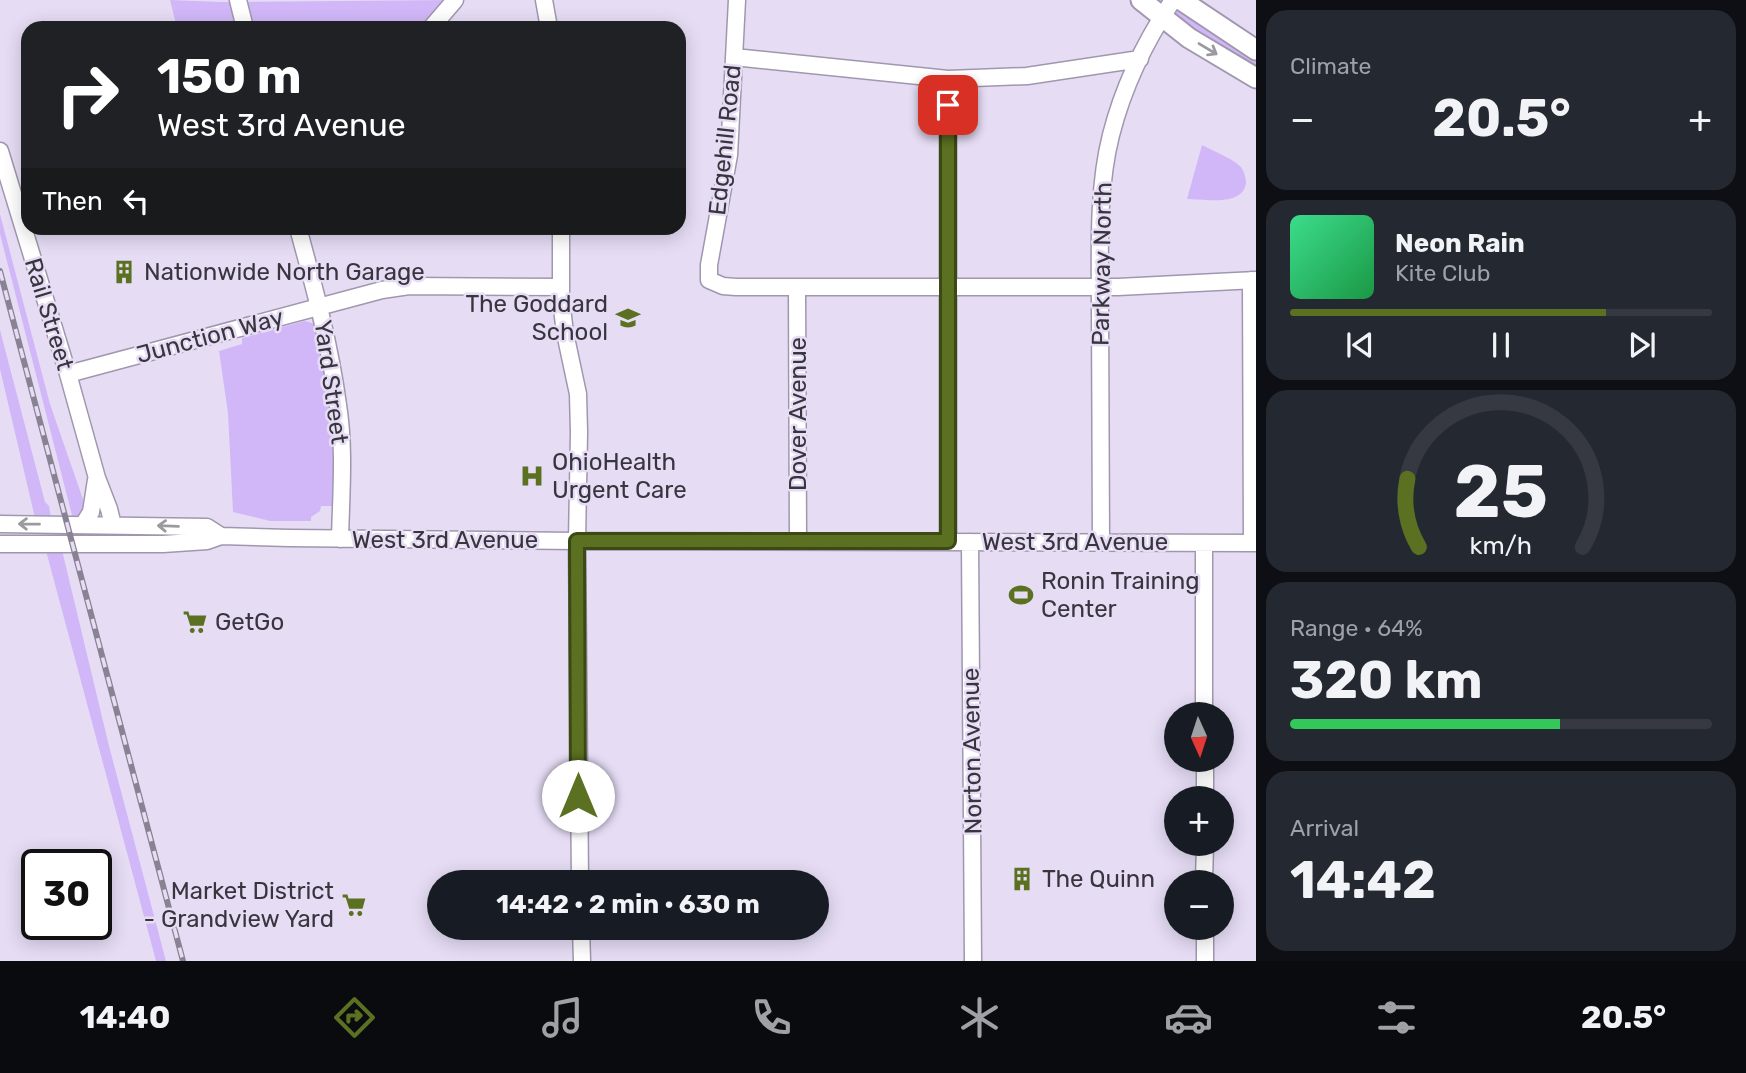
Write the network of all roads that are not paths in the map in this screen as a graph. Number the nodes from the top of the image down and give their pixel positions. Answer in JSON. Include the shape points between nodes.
{"nodes":[{"id":1,"x":238,"y":0,"type":"edge"},
{"id":2,"x":455,"y":0,"type":"edge"},
{"id":3,"x":544,"y":0,"type":"edge"},
{"id":4,"x":737,"y":0,"type":"edge"},
{"id":5,"x":1141,"y":0,"type":"edge"},
{"id":6,"x":1173,"y":0,"type":"edge"},
{"id":7,"x":1181,"y":0,"type":"edge"},
{"id":8,"x":1161,"y":17,"type":"junction"},
{"id":9,"x":244,"y":21,"type":"edge"},
{"id":10,"x":437,"y":21,"type":"edge"},
{"id":11,"x":548,"y":21,"type":"edge"},
{"id":12,"x":1256,"y":50,"type":"edge"},
{"id":13,"x":734,"y":57,"type":"junction"},
{"id":14,"x":1140,"y":59,"type":"junction"},
{"id":15,"x":1256,"y":78,"type":"edge"},
{"id":16,"x":948,"y":79,"type":"junction"},
{"id":17,"x":0,"y":150,"type":"edge"},
{"id":18,"x":21,"y":219,"type":"edge"},
{"id":19,"x":26,"y":235,"type":"edge"},
{"id":20,"x":300,"y":235,"type":"edge"},
{"id":21,"x":561,"y":235,"type":"edge"},
{"id":22,"x":1254,"y":280,"type":"edge"},
{"id":23,"x":561,"y":287,"type":"junction"},
{"id":24,"x":797,"y":287,"type":"junction"},
{"id":25,"x":1100,"y":287,"type":"junction"},
{"id":26,"x":948,"y":288,"type":"junction"},
{"id":27,"x":320,"y":307,"type":"junction"},
{"id":28,"x":68,"y":374,"type":"junction"},
{"id":29,"x":96,"y":478,"type":"junction"},
{"id":30,"x":0,"y":524,"type":"edge"},
{"id":31,"x":83,"y":525,"type":"junction"},
{"id":32,"x":113,"y":525,"type":"junction"},
{"id":33,"x":221,"y":536,"type":"junction"},
{"id":34,"x":340,"y":539,"type":"junction"},
{"id":35,"x":577,"y":541,"type":"junction"},
{"id":36,"x":798,"y":541,"type":"junction"},
{"id":37,"x":948,"y":541,"type":"junction"},
{"id":38,"x":970,"y":542,"type":"junction"},
{"id":39,"x":1101,"y":542,"type":"junction"},
{"id":40,"x":1204,"y":542,"type":"junction"},
{"id":41,"x":1254,"y":543,"type":"edge"},
{"id":42,"x":1,"y":544,"type":"edge"},
{"id":43,"x":1204,"y":702,"type":"edge"},
{"id":44,"x":580,"y":870,"type":"edge"},
{"id":45,"x":581,"y":940,"type":"edge"},
{"id":46,"x":1205,"y":940,"type":"edge"},
{"id":47,"x":582,"y":961,"type":"edge"},
{"id":48,"x":973,"y":961,"type":"edge"},
{"id":49,"x":1205,"y":961,"type":"edge"}],
"edges":[{"from":1,"to":9,"type":"street"},
{"from":2,"to":10,"type":"street"},
{"from":3,"to":11,"type":"street"},
{"from":4,"to":13,"type":"street","name":"Edgehill Road"},
{"from":5,"to":8,"type":"main road"},
{"from":6,"to":8,"type":"street","name":"Parkway North"},
{"from":7,"to":12,"type":"main road"},
{"from":8,"to":14,"type":"street","name":"Parkway North"},
{"from":8,"to":15,"type":"main road","one_way":true},
{"from":13,"to":16,"type":"street"},
{"from":13,"to":24,"type":"street","name":"Edgehill Road","via":[[729,155],[709,280],[723,286]]},
{"from":14,"to":16,"type":"street","via":[[1027,76]]},
{"from":14,"to":25,"type":"street","name":"Parkway North","via":[[1107,155]]},
{"from":16,"to":26,"type":"street"},
{"from":17,"to":18,"type":"street","name":"Rail Street"},
{"from":19,"to":28,"type":"street","name":"Rail Street"},
{"from":20,"to":27,"type":"street","name":"Yard Street"},
{"from":21,"to":23,"type":"street"},
{"from":22,"to":25,"type":"street"},
{"from":22,"to":41,"type":"street"},
{"from":23,"to":27,"type":"street","name":"Junction Way","via":[[409,286]]},
{"from":23,"to":35,"type":"street","via":[[578,394]]},
{"from":24,"to":26,"type":"street"},
{"from":24,"to":36,"type":"street","name":"Dover Avenue"},
{"from":25,"to":26,"type":"street"},
{"from":25,"to":39,"type":"street","name":"Parkway North"},
{"from":26,"to":37,"type":"street"},
{"from":27,"to":28,"type":"street","name":"Junction Way"},
{"from":27,"to":34,"type":"street","name":"Yard Street","via":[[339,406]]},
{"from":28,"to":29,"type":"street","name":"Rail Street"},
{"from":29,"to":31,"type":"street","name":"Rail Street","via":[[91,512]]},
{"from":29,"to":32,"type":"street","name":"Rail Street"},
{"from":31,"to":30,"type":"street","name":"West 3rd Avenue","one_way":true},
{"from":31,"to":32,"type":"street","name":"West 3rd Avenue"},
{"from":33,"to":32,"type":"street","name":"West 3rd Avenue","one_way":true,"via":[[206,527]]},
{"from":32,"to":42,"type":"street","via":[[100,541],[19,539]]},
{"from":33,"to":34,"type":"street","name":"West 3rd Avenue"},
{"from":33,"to":42,"type":"street","name":"West 3rd Avenue","via":[[163,544]]},
{"from":34,"to":35,"type":"street","name":"West 3rd Avenue"},
{"from":35,"to":36,"type":"street","name":"West 3rd Avenue"},
{"from":35,"to":44,"type":"street"},
{"from":36,"to":37,"type":"street","name":"West 3rd Avenue"},
{"from":37,"to":38,"type":"street","name":"West 3rd Avenue"},
{"from":38,"to":39,"type":"street","name":"West 3rd Avenue"},
{"from":38,"to":48,"type":"street","name":"Norton Avenue"},
{"from":39,"to":40,"type":"street","name":"West 3rd Avenue"},
{"from":40,"to":41,"type":"street","name":"West 3rd Avenue"},
{"from":40,"to":43,"type":"street"},
{"from":45,"to":47,"type":"street"},
{"from":46,"to":49,"type":"street"}]}
